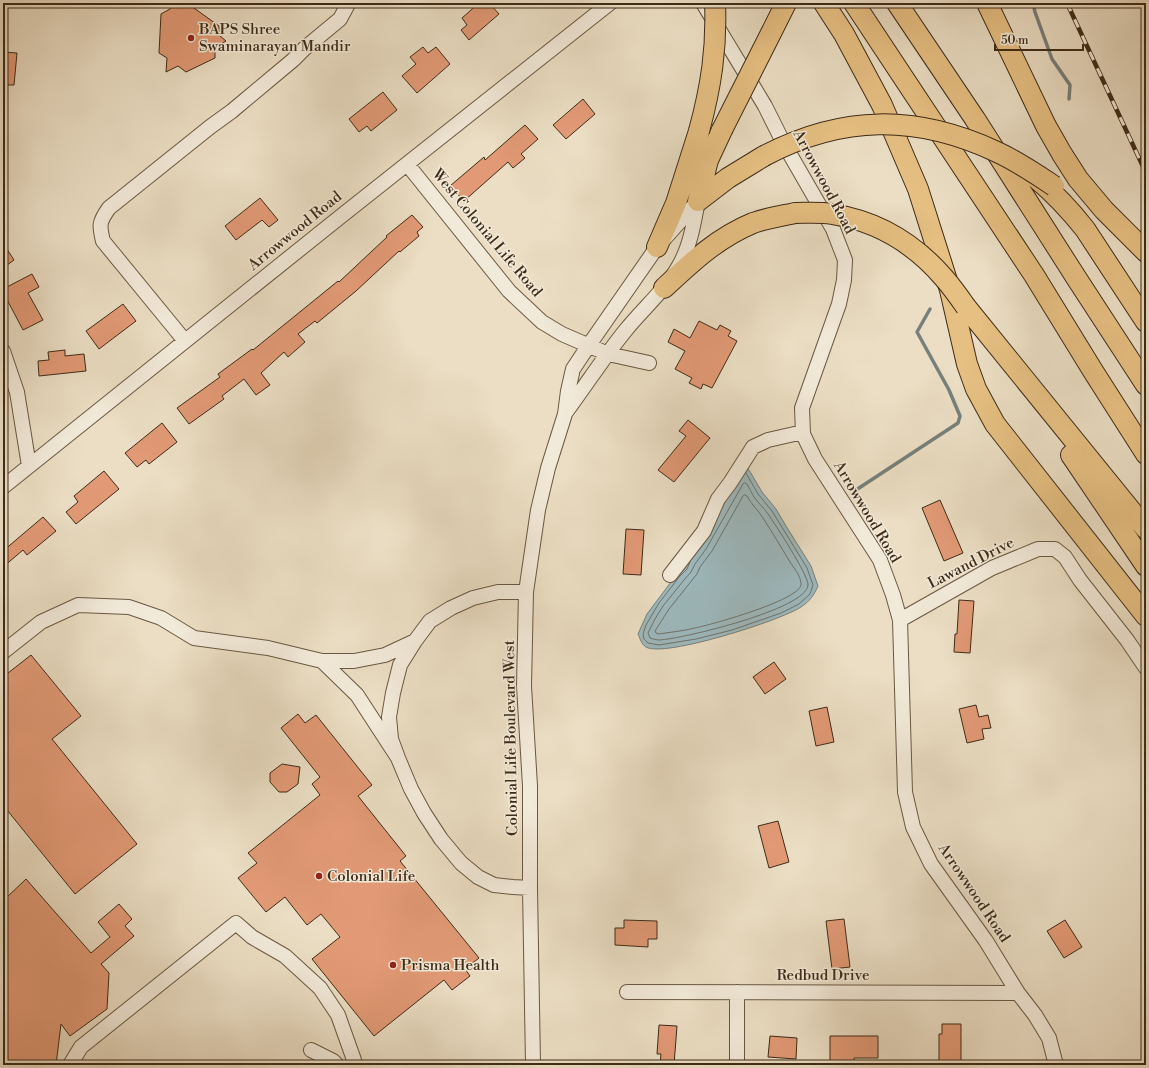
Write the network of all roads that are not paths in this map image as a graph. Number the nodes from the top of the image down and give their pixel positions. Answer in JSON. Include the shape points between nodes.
{"nodes":[{"id":1,"x":347,"y":3,"type":"edge"},
{"id":2,"x":610,"y":3,"type":"edge"},
{"id":3,"x":703,"y":3,"type":"edge"},
{"id":4,"x":715,"y":3,"type":"edge"},
{"id":5,"x":786,"y":3,"type":"edge"},
{"id":6,"x":824,"y":3,"type":"edge"},
{"id":7,"x":854,"y":3,"type":"edge"},
{"id":8,"x":897,"y":3,"type":"edge"},
{"id":9,"x":987,"y":3,"type":"edge"},
{"id":10,"x":1017,"y":163,"type":"junction"},
{"id":11,"x":407,"y":164,"type":"junction"},
{"id":12,"x":698,"y":201,"type":"junction"},
{"id":13,"x":1119,"y":232,"type":"junction"},
{"id":14,"x":657,"y":247,"type":"junction"},
{"id":15,"x":1146,"y":252,"type":"edge"},
{"id":16,"x":1146,"y":256,"type":"edge"},
{"id":17,"x":664,"y":288,"type":"junction"},
{"id":18,"x":1146,"y":322,"type":"edge"},
{"id":19,"x":992,"y":339,"type":"junction"},
{"id":20,"x":185,"y":341,"type":"junction"},
{"id":21,"x":589,"y":345,"type":"junction"},
{"id":22,"x":3,"y":351,"type":"edge"},
{"id":23,"x":608,"y":354,"type":"junction"},
{"id":24,"x":649,"y":363,"type":"dead end"},
{"id":25,"x":1146,"y":385,"type":"edge"},
{"id":26,"x":565,"y":414,"type":"junction"},
{"id":27,"x":803,"y":432,"type":"junction"},
{"id":28,"x":1146,"y":454,"type":"edge"},
{"id":29,"x":29,"y":466,"type":"junction"},
{"id":30,"x":3,"y":487,"type":"edge"},
{"id":31,"x":1146,"y":529,"type":"edge"},
{"id":32,"x":1146,"y":566,"type":"edge"},
{"id":33,"x":670,"y":575,"type":"dead end"},
{"id":34,"x":526,"y":592,"type":"junction"},
{"id":35,"x":1146,"y":616,"type":"edge"},
{"id":36,"x":900,"y":620,"type":"junction"},
{"id":37,"x":415,"y":641,"type":"junction"},
{"id":38,"x":3,"y":652,"type":"edge"},
{"id":39,"x":322,"y":661,"type":"junction"},
{"id":40,"x":1146,"y":668,"type":"edge"},
{"id":41,"x":398,"y":758,"type":"junction"},
{"id":42,"x":530,"y":888,"type":"junction"},
{"id":43,"x":627,"y":992,"type":"dead end"},
{"id":44,"x":737,"y":992,"type":"junction"},
{"id":45,"x":1018,"y":993,"type":"junction"},
{"id":46,"x":311,"y":1050,"type":"dead end"},
{"id":47,"x":70,"y":1065,"type":"edge"},
{"id":48,"x":338,"y":1065,"type":"edge"},
{"id":49,"x":354,"y":1065,"type":"edge"},
{"id":50,"x":533,"y":1065,"type":"edge"},
{"id":51,"x":737,"y":1065,"type":"edge"},
{"id":52,"x":1056,"y":1065,"type":"edge"}],
"edges":[{"from":1,"to":20,"type":"street","via":[[340,19],[331,27],[232,111],[109,208],[102,218],[100,228],[103,241]]},
{"from":2,"to":11,"type":"street","name":"Arrowwood Road"},
{"from":3,"to":27,"type":"street","name":"Arrowwood Road","via":[[765,106],[833,229],[845,260],[839,304],[802,408]]},
{"from":4,"to":14,"type":"highway","bridge":true,"via":[[714,61],[707,101],[676,203]]},
{"from":5,"to":12,"type":"highway","bridge":true,"via":[[708,160]]},
{"from":6,"to":35,"type":"highway","via":[[844,34],[882,105],[918,189],[950,290],[967,364],[982,402],[995,424]]},
{"from":7,"to":28,"type":"highway","via":[[1034,275]]},
{"from":8,"to":25,"type":"highway","via":[[975,119]]},
{"from":9,"to":13,"type":"highway","via":[[1058,148],[1078,179]]},
{"from":10,"to":12,"type":"highway","bridge":true,"via":[[982,145],[946,132],[908,125],[863,125],[820,133],[781,147],[728,178]]},
{"from":10,"to":13,"type":"highway","bridge":true},
{"from":10,"to":18,"type":"highway","via":[[1056,195],[1074,215]]},
{"from":11,"to":20,"type":"street","name":"Arrowwood Road"},
{"from":11,"to":21,"type":"street","name":"West Colonial Life Road","via":[[509,291],[542,322]]},
{"from":12,"to":14,"type":"street","name":"Colonial Life Boulevard West"},
{"from":12,"to":17,"type":"street","name":"Colonial Life Boulevard West","via":[[682,261]]},
{"from":13,"to":15,"type":"highway"},
{"from":13,"to":16,"type":"highway"},
{"from":14,"to":21,"type":"street","name":"Colonial Life Boulevard West"},
{"from":17,"to":19,"type":"highway","bridge":true,"via":[[716,242],[754,222],[795,213],[831,214],[871,224],[892,233],[910,246],[944,277]]},
{"from":17,"to":23,"type":"street","name":"Colonial Life Boulevard West","via":[[642,310]]},
{"from":19,"to":31,"type":"highway"},
{"from":19,"to":32,"type":"highway"},
{"from":20,"to":29,"type":"street","name":"Arrowwood Road"},
{"from":21,"to":23,"type":"street","name":"West Colonial Life Road"},
{"from":21,"to":26,"type":"street","name":"Colonial Life Boulevard West","via":[[573,369]]},
{"from":22,"to":29,"type":"street","via":[[17,392]]},
{"from":23,"to":24,"type":"street","name":"West Colonial Life Road"},
{"from":23,"to":26,"type":"street","name":"Colonial Life Boulevard West"},
{"from":26,"to":34,"type":"street","name":"Colonial Life Boulevard West","via":[[538,510]]},
{"from":27,"to":33,"type":"street","via":[[768,440],[753,447],[718,499],[704,531]]},
{"from":27,"to":36,"type":"street","name":"Arrowwood Road","via":[[815,459],[880,560]]},
{"from":29,"to":30,"type":"street","name":"Arrowwood Road"},
{"from":34,"to":37,"type":"street","via":[[498,592],[473,598],[430,621]]},
{"from":34,"to":42,"type":"street","name":"Colonial Life Boulevard West","via":[[524,686],[530,786]]},
{"from":36,"to":40,"type":"street","name":"Lawand Drive","via":[[992,568],[1038,549],[1055,549],[1065,557]]},
{"from":36,"to":45,"type":"street","name":"Arrowwood Road","via":[[905,792],[913,827],[931,864],[986,941]]},
{"from":37,"to":39,"type":"street","via":[[385,656],[354,661]]},
{"from":37,"to":41,"type":"street","via":[[400,665],[392,693],[389,717],[391,739]]},
{"from":38,"to":39,"type":"street","via":[[42,622],[78,605],[129,607],[161,618],[194,638],[268,648]]},
{"from":39,"to":41,"type":"street","via":[[357,695]]},
{"from":41,"to":42,"type":"street","via":[[424,813],[460,863],[478,877],[494,884]]},
{"from":42,"to":50,"type":"street","name":"Colonial Life Boulevard West"},
{"from":43,"to":44,"type":"street","name":"Redbud Drive"},
{"from":44,"to":45,"type":"street","name":"Redbud Drive"},
{"from":44,"to":51,"type":"street"},
{"from":45,"to":52,"type":"street","name":"Arrowwood Road","via":[[1049,1038]]},
{"from":46,"to":48,"type":"street"},
{"from":47,"to":49,"type":"street","via":[[81,1046],[236,923],[252,937],[285,956],[320,988],[338,1016]]}]}
